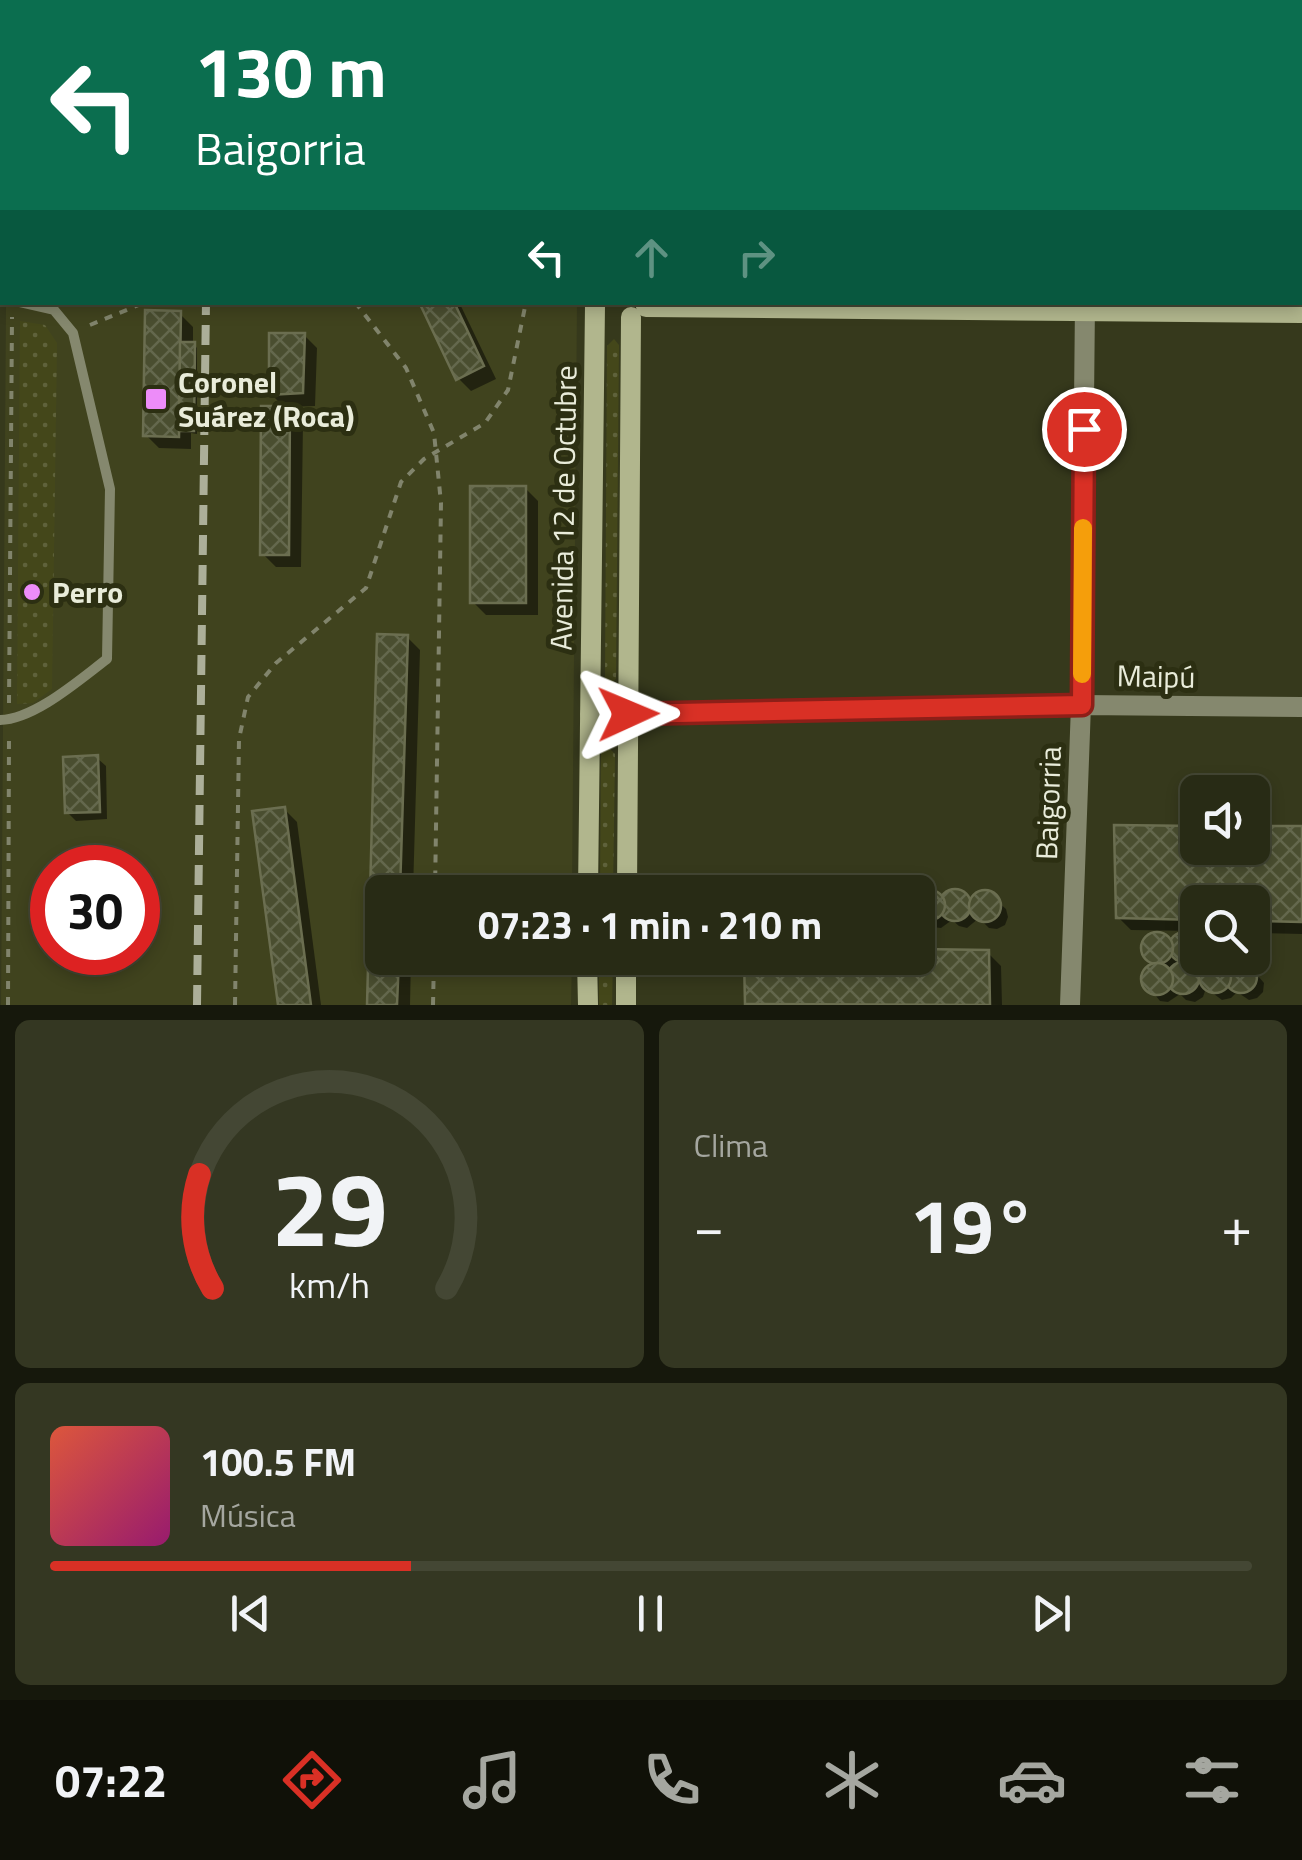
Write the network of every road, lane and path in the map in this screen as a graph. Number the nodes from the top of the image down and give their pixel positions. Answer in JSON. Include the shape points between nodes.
{"nodes":[{"id":1,"x":0,"y":269,"type":"edge"},
{"id":2,"x":0,"y":286,"type":"edge"},
{"id":3,"x":16,"y":305,"type":"edge"},
{"id":4,"x":30,"y":305,"type":"edge"},
{"id":5,"x":139,"y":305,"type":"edge"},
{"id":6,"x":357,"y":305,"type":"edge"},
{"id":7,"x":525,"y":305,"type":"edge"},
{"id":8,"x":594,"y":305,"type":"edge"},
{"id":9,"x":595,"y":305,"type":"edge"},
{"id":10,"x":1085,"y":306,"type":"edge"},
{"id":11,"x":641,"y":309,"type":"edge"},
{"id":12,"x":1302,"y":314,"type":"edge"},
{"id":13,"x":73,"y":332,"type":"junction"},
{"id":14,"x":436,"y":452,"type":"junction"},
{"id":15,"x":1082,"y":705,"type":"junction"},
{"id":16,"x":1302,"y":707,"type":"edge"},
{"id":17,"x":590,"y":714,"type":"junction"},
{"id":18,"x":628,"y":714,"type":"junction"},
{"id":19,"x":4,"y":720,"type":"edge"},
{"id":20,"x":435,"y":875,"type":"edge"},
{"id":21,"x":588,"y":875,"type":"edge"},
{"id":22,"x":627,"y":875,"type":"edge"},
{"id":23,"x":434,"y":975,"type":"edge"},
{"id":24,"x":588,"y":975,"type":"edge"},
{"id":25,"x":626,"y":975,"type":"edge"},
{"id":26,"x":8,"y":1005,"type":"edge"},
{"id":27,"x":235,"y":1005,"type":"edge"},
{"id":28,"x":434,"y":1005,"type":"edge"},
{"id":29,"x":588,"y":1005,"type":"edge"},
{"id":30,"x":626,"y":1005,"type":"edge"},
{"id":31,"x":1070,"y":1005,"type":"edge"}],
"edges":[{"from":1,"to":2,"type":"main road"},
{"from":3,"to":19,"type":"path"},
{"from":4,"to":13,"type":"lane","via":[[54,310]]},
{"from":5,"to":13,"type":"path"},
{"from":6,"to":14,"type":"path","via":[[406,368]]},
{"from":7,"to":14,"type":"path","via":[[508,390],[486,423]]},
{"from":8,"to":17,"type":"main road","name":"Avenida 12 de Octubre"},
{"from":9,"to":11,"type":"main road","via":[[608,316]]},
{"from":10,"to":11,"type":"main road"},
{"from":10,"to":12,"type":"main road"},
{"from":10,"to":15,"type":"street","name":"Baigorria"},
{"from":11,"to":18,"type":"main road"},
{"from":13,"to":19,"type":"lane","via":[[110,489],[106,659],[53,700]]},
{"from":14,"to":20,"type":"path"},
{"from":14,"to":27,"type":"path","via":[[401,482],[366,588],[276,663],[248,696],[239,739]]},
{"from":15,"to":16,"type":"street","name":"Maipú"},
{"from":15,"to":18,"type":"street","name":"Maipú"},
{"from":15,"to":31,"type":"street","name":"Baigorria"},
{"from":17,"to":18,"type":"street","name":"Maipú"},
{"from":17,"to":21,"type":"main road","name":"Avenida 12 de Octubre"},
{"from":18,"to":22,"type":"main road"},
{"from":19,"to":26,"type":"path"},
{"from":23,"to":28,"type":"path"},
{"from":24,"to":29,"type":"main road"},
{"from":25,"to":30,"type":"main road"}]}
